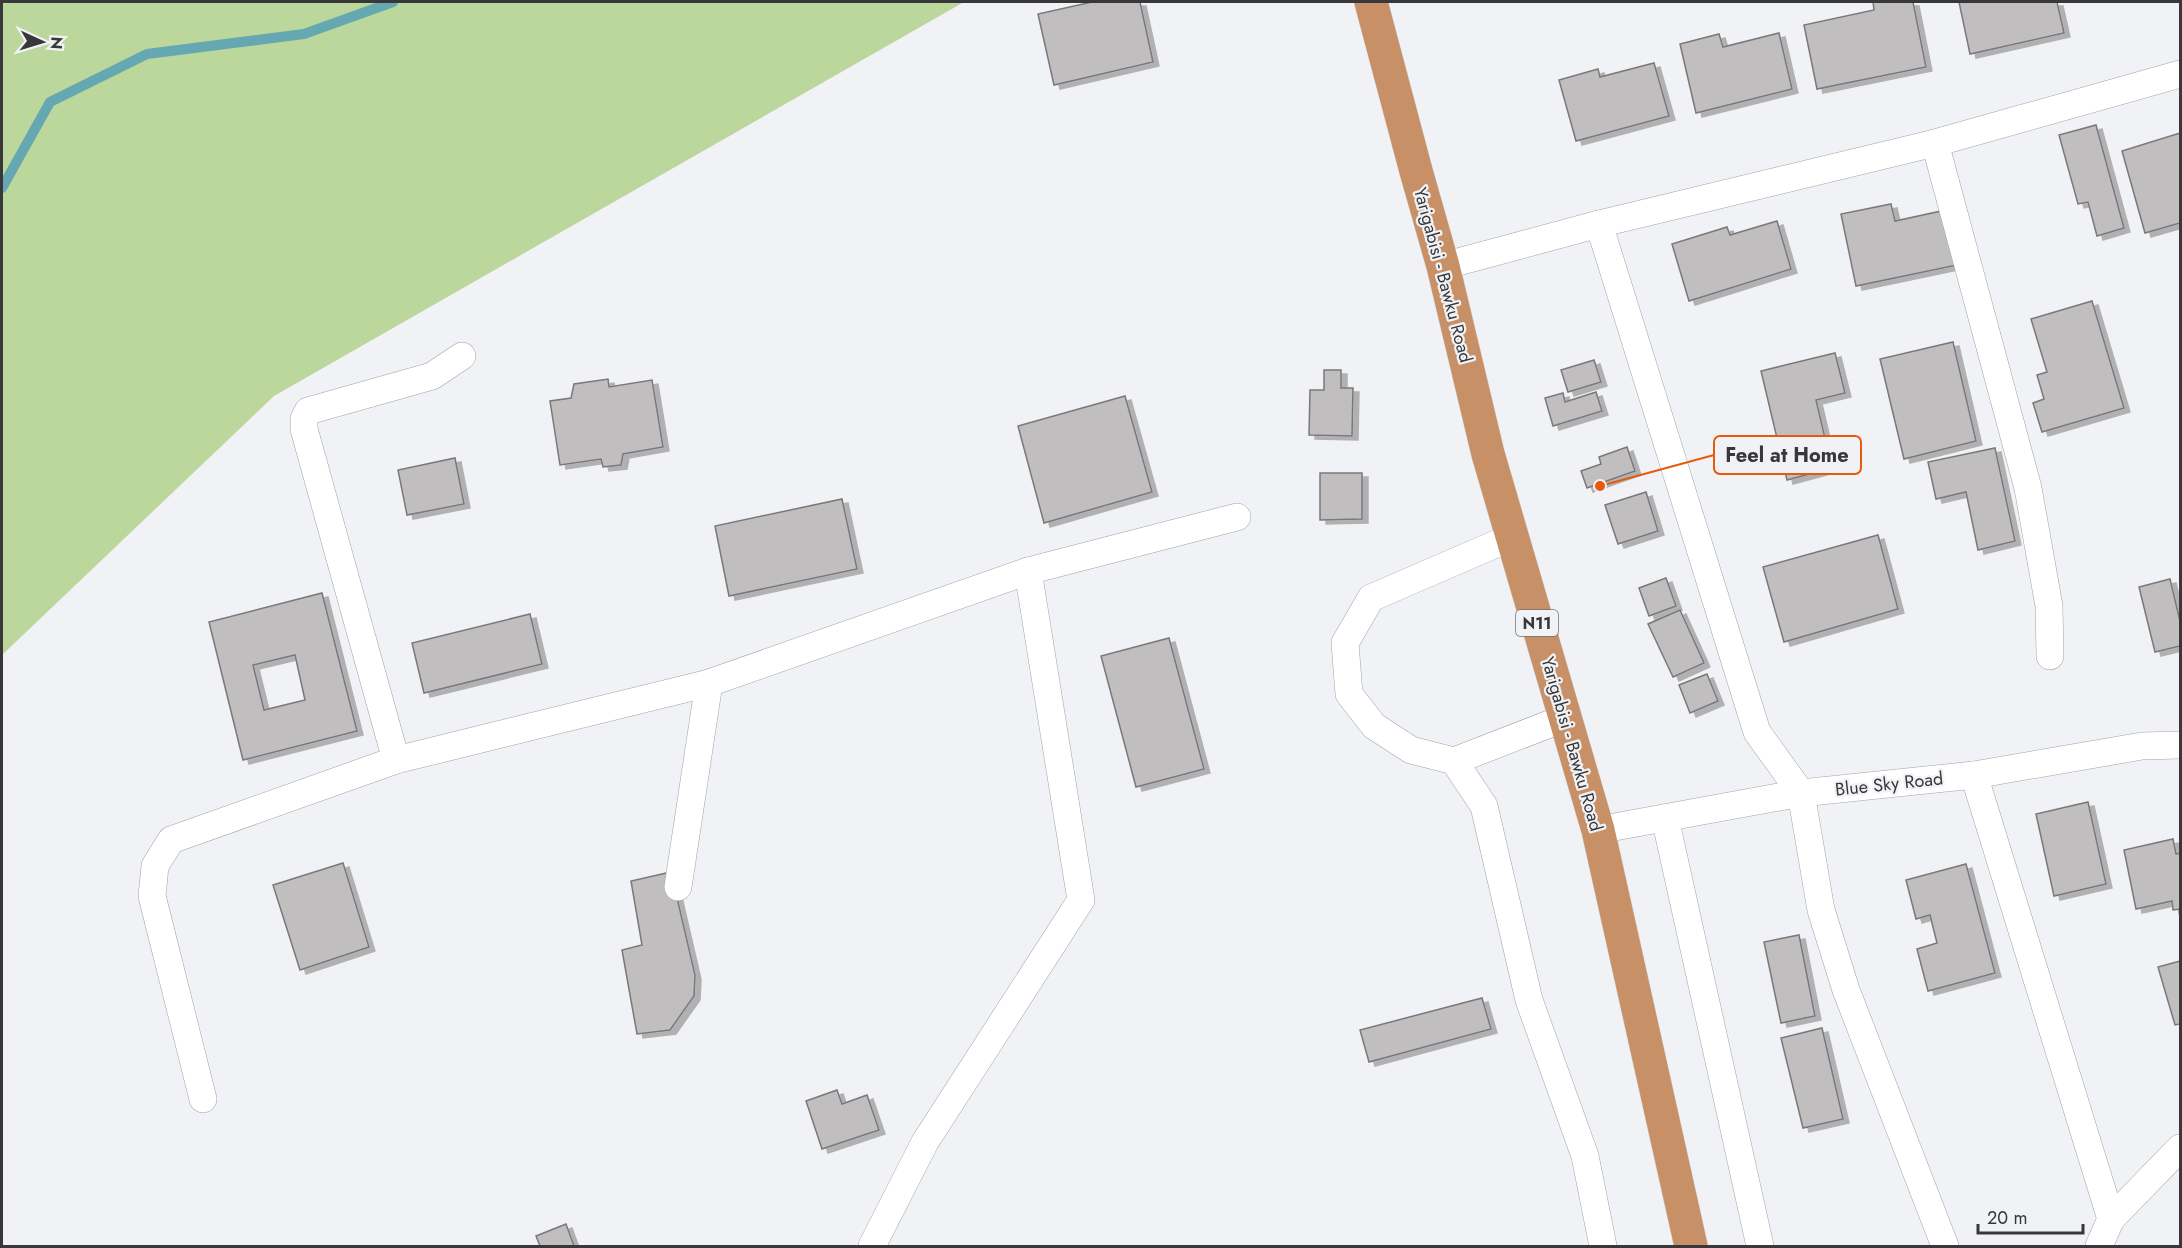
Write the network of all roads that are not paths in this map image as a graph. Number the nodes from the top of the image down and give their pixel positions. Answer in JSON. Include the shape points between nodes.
{"nodes":[{"id":1,"x":1371,"y":2,"type":"edge"},
{"id":2,"x":2181,"y":74,"type":"edge"},
{"id":3,"x":1935,"y":143,"type":"junction"},
{"id":4,"x":1599,"y":224,"type":"junction"},
{"id":5,"x":1443,"y":266,"type":"junction"},
{"id":6,"x":462,"y":356,"type":"dead end"},
{"id":7,"x":1238,"y":517,"type":"dead end"},
{"id":8,"x":1512,"y":537,"type":"junction"},
{"id":9,"x":1028,"y":571,"type":"junction"},
{"id":10,"x":2050,"y":656,"type":"dead end"},
{"id":11,"x":709,"y":683,"type":"junction"},
{"id":12,"x":1565,"y":718,"type":"junction"},
{"id":13,"x":2181,"y":745,"type":"edge"},
{"id":14,"x":396,"y":760,"type":"junction"},
{"id":15,"x":1454,"y":762,"type":"junction"},
{"id":16,"x":1974,"y":776,"type":"junction"},
{"id":17,"x":1802,"y":793,"type":"junction"},
{"id":18,"x":1665,"y":818,"type":"junction"},
{"id":19,"x":1598,"y":830,"type":"junction"},
{"id":20,"x":678,"y":887,"type":"dead end"},
{"id":21,"x":203,"y":1099,"type":"dead end"},
{"id":22,"x":2181,"y":1148,"type":"edge"},
{"id":23,"x":2111,"y":1219,"type":"junction"},
{"id":24,"x":872,"y":1246,"type":"edge"},
{"id":25,"x":1603,"y":1246,"type":"edge"},
{"id":26,"x":1691,"y":1246,"type":"edge"},
{"id":27,"x":1760,"y":1246,"type":"edge"},
{"id":28,"x":1945,"y":1246,"type":"edge"},
{"id":29,"x":2099,"y":1246,"type":"edge"}],
"edges":[{"from":1,"to":5,"type":"highway","name":"Yarigabisi - Bawku Road","number":"N11"},
{"from":2,"to":3,"type":"street"},
{"from":3,"to":4,"type":"street"},
{"from":3,"to":10,"type":"street","via":[[2028,488],[2049,606]]},
{"from":4,"to":5,"type":"street"},
{"from":4,"to":17,"type":"street","via":[[1757,732]]},
{"from":5,"to":8,"type":"highway","name":"Yarigabisi - Bawku Road","number":"N11"},
{"from":6,"to":14,"type":"street","via":[[432,376],[308,411],[304,419]]},
{"from":7,"to":9,"type":"street"},
{"from":8,"to":12,"type":"highway","name":"Yarigabisi - Bawku Road","number":"N11"},
{"from":8,"to":15,"type":"street","via":[[1371,598],[1345,642],[1349,694],[1374,726],[1411,750]]},
{"from":9,"to":11,"type":"street"},
{"from":9,"to":24,"type":"street","via":[[1081,900],[925,1142]]},
{"from":11,"to":14,"type":"street"},
{"from":11,"to":20,"type":"street"},
{"from":12,"to":15,"type":"street"},
{"from":12,"to":19,"type":"highway","name":"Yarigabisi - Bawku Road","number":"N11"},
{"from":13,"to":16,"type":"street","name":"Blue Sky Road","via":[[2142,746]]},
{"from":14,"to":21,"type":"street","via":[[171,840],[154,866],[152,896]]},
{"from":15,"to":25,"type":"street","via":[[1484,806],[1529,1000],[1585,1156]]},
{"from":16,"to":17,"type":"street","name":"Blue Sky Road"},
{"from":16,"to":23,"type":"street"},
{"from":17,"to":18,"type":"street","name":"Blue Sky Road"},
{"from":17,"to":28,"type":"street","via":[[1821,910],[1846,990]]},
{"from":18,"to":19,"type":"street","name":"Blue Sky Road"},
{"from":18,"to":27,"type":"street"},
{"from":19,"to":26,"type":"highway","name":"Yarigabisi - Bawku Road","number":"N11"},
{"from":22,"to":23,"type":"street"},
{"from":23,"to":29,"type":"street"}]}
